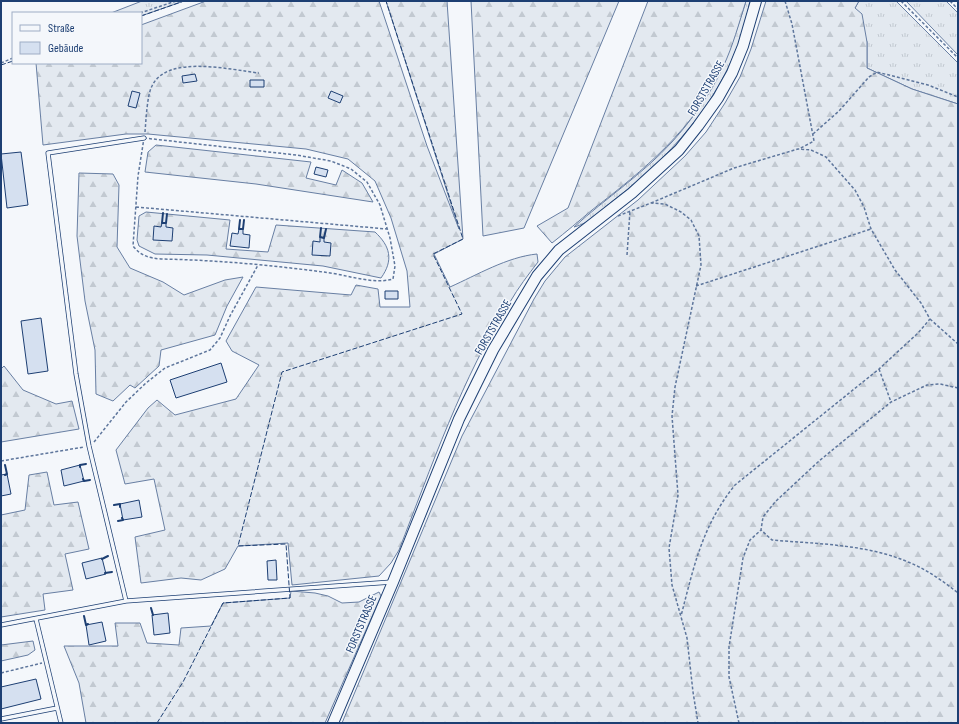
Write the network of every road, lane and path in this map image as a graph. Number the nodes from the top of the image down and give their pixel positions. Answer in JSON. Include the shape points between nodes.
{"nodes":[{"id":1,"x":176,"y":1,"type":"edge"},
{"id":2,"x":756,"y":1,"type":"edge"},
{"id":3,"x":786,"y":1,"type":"edge"},
{"id":4,"x":901,"y":1,"type":"edge"},
{"id":5,"x":950,"y":1,"type":"edge"},
{"id":6,"x":958,"y":9,"type":"edge"},
{"id":7,"x":142,"y":12,"type":"edge"},
{"id":8,"x":12,"y":58,"type":"edge"},
{"id":9,"x":958,"y":58,"type":"edge"},
{"id":10,"x":1,"y":63,"type":"edge"},
{"id":11,"x":259,"y":72,"type":"dead end"},
{"id":12,"x":958,"y":97,"type":"edge"},
{"id":13,"x":812,"y":134,"type":"junction"},
{"id":14,"x":144,"y":138,"type":"junction"},
{"id":15,"x":798,"y":149,"type":"junction"},
{"id":16,"x":651,"y":203,"type":"junction"},
{"id":17,"x":136,"y":207,"type":"junction"},
{"id":18,"x":630,"y":211,"type":"junction"},
{"id":19,"x":617,"y":217,"type":"dead end"},
{"id":20,"x":388,"y":229,"type":"junction"},
{"id":21,"x":872,"y":229,"type":"junction"},
{"id":22,"x":628,"y":255,"type":"dead end"},
{"id":23,"x":258,"y":264,"type":"junction"},
{"id":24,"x":696,"y":286,"type":"junction"},
{"id":25,"x":930,"y":319,"type":"junction"},
{"id":26,"x":958,"y":344,"type":"edge"},
{"id":27,"x":879,"y":369,"type":"junction"},
{"id":28,"x":957,"y":387,"type":"edge"},
{"id":29,"x":958,"y":392,"type":"edge"},
{"id":30,"x":892,"y":402,"type":"junction"},
{"id":31,"x":90,"y":446,"type":"junction"},
{"id":32,"x":1,"y":461,"type":"edge"},
{"id":33,"x":761,"y":530,"type":"junction"},
{"id":34,"x":393,"y":582,"type":"junction"},
{"id":35,"x":958,"y":593,"type":"edge"},
{"id":36,"x":126,"y":601,"type":"junction"},
{"id":37,"x":681,"y":616,"type":"junction"},
{"id":38,"x":36,"y":619,"type":"junction"},
{"id":39,"x":1,"y":625,"type":"edge"},
{"id":40,"x":46,"y":662,"type":"junction"},
{"id":41,"x":1,"y":673,"type":"edge"},
{"id":42,"x":57,"y":708,"type":"junction"},
{"id":43,"x":1,"y":720,"type":"edge"},
{"id":44,"x":61,"y":723,"type":"edge"},
{"id":45,"x":333,"y":723,"type":"edge"},
{"id":46,"x":698,"y":723,"type":"edge"},
{"id":47,"x":739,"y":723,"type":"edge"}],
"edges":[{"from":1,"to":7,"type":"path"},
{"from":2,"to":34,"type":"street","name":"FORSTSTRASSE","via":[[732,73],[718,98],[679,150],[632,193],[559,250],[537,276],[494,350],[459,419]]},
{"from":3,"to":13,"type":"path"},
{"from":4,"to":9,"type":"path"},
{"from":5,"to":6,"type":"path"},
{"from":8,"to":10,"type":"path"},
{"from":11,"to":14,"type":"path","via":[[195,66],[179,67],[161,74],[152,86]]},
{"from":12,"to":13,"type":"path","via":[[928,85],[877,72]]},
{"from":13,"to":15,"type":"path","via":[[814,141]]},
{"from":14,"to":17,"type":"path"},
{"from":14,"to":20,"type":"path","via":[[296,154],[331,161],[351,169],[367,182],[380,205]]},
{"from":14,"to":31,"type":"lane","via":[[48,153],[76,374]]},
{"from":15,"to":16,"type":"path","via":[[734,168]]},
{"from":15,"to":21,"type":"path","via":[[811,150],[826,156],[855,190]]},
{"from":16,"to":18,"type":"path"},
{"from":16,"to":24,"type":"path","via":[[673,207],[691,220],[699,236],[701,266]]},
{"from":17,"to":20,"type":"path"},
{"from":17,"to":23,"type":"path","via":[[133,246],[149,258]]},
{"from":18,"to":19,"type":"path"},
{"from":18,"to":22,"type":"path"},
{"from":20,"to":23,"type":"path","via":[[395,266],[393,279],[383,282]]},
{"from":21,"to":24,"type":"path"},
{"from":21,"to":25,"type":"path","via":[[895,270]]},
{"from":23,"to":31,"type":"path","via":[[220,338],[210,350],[165,368],[146,383],[126,402]]},
{"from":24,"to":37,"type":"path","via":[[675,387],[672,416],[678,495],[669,548],[672,585]]},
{"from":25,"to":26,"type":"path"},
{"from":25,"to":27,"type":"path"},
{"from":27,"to":30,"type":"path"},
{"from":27,"to":37,"type":"path","via":[[735,485],[720,504],[706,530]]},
{"from":28,"to":29,"type":"path"},
{"from":28,"to":30,"type":"path","via":[[927,385]]},
{"from":30,"to":33,"type":"path","via":[[819,461],[775,502],[763,517]]},
{"from":31,"to":32,"type":"path"},
{"from":31,"to":36,"type":"lane"},
{"from":33,"to":35,"type":"path","via":[[772,540],[839,545],[908,562],[941,580]]},
{"from":33,"to":47,"type":"path","via":[[750,540],[743,558],[729,647],[729,676]]},
{"from":34,"to":36,"type":"lane"},
{"from":34,"to":45,"type":"street","name":"FORSTSTRASSE"},
{"from":36,"to":38,"type":"lane"},
{"from":37,"to":46,"type":"path","via":[[687,638]]},
{"from":38,"to":39,"type":"lane"},
{"from":38,"to":40,"type":"lane"},
{"from":40,"to":41,"type":"path"},
{"from":40,"to":42,"type":"lane"},
{"from":42,"to":43,"type":"lane"},
{"from":42,"to":44,"type":"lane"}]}
